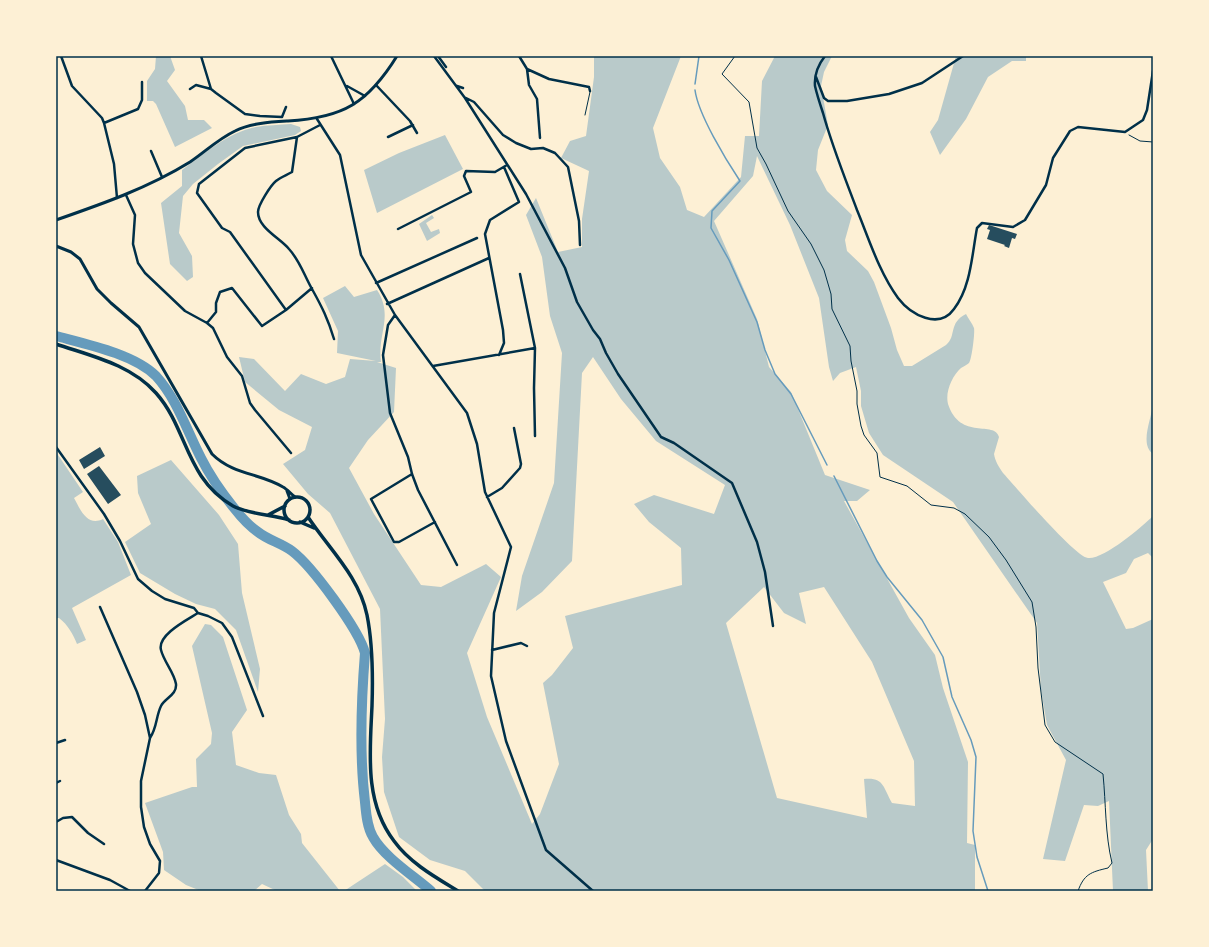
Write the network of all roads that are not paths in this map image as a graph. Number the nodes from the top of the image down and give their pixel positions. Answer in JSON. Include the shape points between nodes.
{"nodes":[{"id":1,"x":62,"y":56,"type":"edge"},
{"id":2,"x":200,"y":56,"type":"edge"},
{"id":3,"x":331,"y":56,"type":"edge"},
{"id":4,"x":392,"y":56,"type":"edge"},
{"id":5,"x":434,"y":56,"type":"edge"},
{"id":6,"x":438,"y":56,"type":"edge"},
{"id":7,"x":519,"y":56,"type":"edge"},
{"id":8,"x":826,"y":56,"type":"edge"},
{"id":9,"x":963,"y":56,"type":"edge"},
{"id":10,"x":396,"y":57,"type":"edge"},
{"id":11,"x":446,"y":67,"type":"dead end"},
{"id":12,"x":527,"y":69,"type":"junction"},
{"id":13,"x":1153,"y":71,"type":"edge"},
{"id":14,"x":816,"y":74,"type":"junction"},
{"id":15,"x":142,"y":82,"type":"dead end"},
{"id":16,"x":346,"y":84,"type":"junction"},
{"id":17,"x":376,"y":85,"type":"junction"},
{"id":18,"x":457,"y":86,"type":"junction"},
{"id":19,"x":463,"y":88,"type":"dead end"},
{"id":20,"x":190,"y":89,"type":"dead end"},
{"id":21,"x":211,"y":89,"type":"junction"},
{"id":22,"x":590,"y":91,"type":"joint"},
{"id":23,"x":365,"y":96,"type":"junction"},
{"id":24,"x":465,"y":98,"type":"junction"},
{"id":25,"x":354,"y":104,"type":"junction"},
{"id":26,"x":286,"y":107,"type":"dead end"},
{"id":27,"x":585,"y":115,"type":"dead end"},
{"id":28,"x":282,"y":117,"type":"junction"},
{"id":29,"x":317,"y":119,"type":"junction"},
{"id":30,"x":282,"y":121,"type":"junction"},
{"id":31,"x":104,"y":123,"type":"junction"},
{"id":32,"x":320,"y":125,"type":"junction"},
{"id":33,"x":413,"y":125,"type":"junction"},
{"id":34,"x":417,"y":133,"type":"dead end"},
{"id":35,"x":297,"y":137,"type":"junction"},
{"id":36,"x":388,"y":137,"type":"dead end"},
{"id":37,"x":540,"y":138,"type":"dead end"},
{"id":38,"x":151,"y":151,"type":"dead end"},
{"id":39,"x":507,"y":165,"type":"junction"},
{"id":40,"x":504,"y":167,"type":"junction"},
{"id":41,"x":162,"y":177,"type":"junction"},
{"id":42,"x":126,"y":195,"type":"junction"},
{"id":43,"x":117,"y":199,"type":"junction"},
{"id":44,"x":56,"y":220,"type":"edge"},
{"id":45,"x":398,"y":229,"type":"dead end"},
{"id":46,"x":477,"y":238,"type":"dead end"},
{"id":47,"x":580,"y":245,"type":"dead end"},
{"id":48,"x":56,"y":246,"type":"edge"},
{"id":49,"x":489,"y":258,"type":"junction"},
{"id":50,"x":520,"y":274,"type":"dead end"},
{"id":51,"x":376,"y":283,"type":"junction"},
{"id":52,"x":312,"y":288,"type":"junction"},
{"id":53,"x":387,"y":304,"type":"junction"},
{"id":54,"x":286,"y":310,"type":"junction"},
{"id":55,"x":395,"y":315,"type":"junction"},
{"id":56,"x":207,"y":323,"type":"junction"},
{"id":57,"x":334,"y":339,"type":"dead end"},
{"id":58,"x":56,"y":344,"type":"edge"},
{"id":59,"x":535,"y":348,"type":"junction"},
{"id":60,"x":499,"y":355,"type":"junction"},
{"id":61,"x":433,"y":366,"type":"junction"},
{"id":62,"x":514,"y":428,"type":"dead end"},
{"id":63,"x":535,"y":436,"type":"dead end"},
{"id":64,"x":56,"y":447,"type":"edge"},
{"id":65,"x":291,"y":454,"type":"dead end"},
{"id":66,"x":412,"y":474,"type":"junction"},
{"id":67,"x":287,"y":491,"type":"junction"},
{"id":68,"x":295,"y":497,"type":"junction"},
{"id":69,"x":487,"y":497,"type":"junction"},
{"id":70,"x":290,"y":499,"type":"junction"},
{"id":71,"x":285,"y":506,"type":"junction"},
{"id":72,"x":268,"y":515,"type":"junction"},
{"id":73,"x":308,"y":517,"type":"junction"},
{"id":74,"x":289,"y":520,"type":"junction"},
{"id":75,"x":300,"y":522,"type":"junction"},
{"id":76,"x":435,"y":522,"type":"junction"},
{"id":77,"x":315,"y":529,"type":"junction"},
{"id":78,"x":457,"y":565,"type":"dead end"},
{"id":79,"x":100,"y":607,"type":"dead end"},
{"id":80,"x":198,"y":614,"type":"junction"},
{"id":81,"x":773,"y":626,"type":"dead end"},
{"id":82,"x":527,"y":646,"type":"dead end"},
{"id":83,"x":492,"y":650,"type":"junction"},
{"id":84,"x":263,"y":716,"type":"dead end"},
{"id":85,"x":150,"y":738,"type":"junction"},
{"id":86,"x":65,"y":740,"type":"dead end"},
{"id":87,"x":56,"y":743,"type":"edge"},
{"id":88,"x":60,"y":781,"type":"dead end"},
{"id":89,"x":56,"y":783,"type":"edge"},
{"id":90,"x":56,"y":822,"type":"edge"},
{"id":91,"x":104,"y":844,"type":"dead end"},
{"id":92,"x":56,"y":860,"type":"edge"},
{"id":93,"x":130,"y":891,"type":"edge"},
{"id":94,"x":145,"y":891,"type":"edge"},
{"id":95,"x":458,"y":891,"type":"edge"},
{"id":96,"x":593,"y":891,"type":"edge"}],
"edges":[{"from":1,"to":31,"type":"street","via":[[72,86]]},
{"from":2,"to":21,"type":"street"},
{"from":3,"to":16,"type":"street"},
{"from":4,"to":10,"type":"street"},
{"from":5,"to":18,"type":"street"},
{"from":6,"to":11,"type":"street"},
{"from":7,"to":12,"type":"street"},
{"from":8,"to":14,"type":"street","via":[[818,65]]},
{"from":9,"to":14,"type":"street","via":[[922,83],[889,94],[846,101],[828,101],[824,98]]},
{"from":10,"to":17,"type":"street"},
{"from":12,"to":22,"type":"street","via":[[549,79],[589,87]]},
{"from":12,"to":37,"type":"street","via":[[529,85],[537,99]]},
{"from":13,"to":14,"type":"street","via":[[1143,120],[1125,132],[1078,127],[1070,132],[1053,158],[1046,185],[1025,220],[1013,227],[982,223],[977,228],[966,284],[959,302],[947,316],[932,320],[915,313],[898,298],[876,258],[832,146],[815,86]]},
{"from":15,"to":31,"type":"street","via":[[142,100],[138,109]]},
{"from":16,"to":23,"type":"street","via":[[350,89]]},
{"from":16,"to":25,"type":"street"},
{"from":17,"to":23,"type":"street"},
{"from":17,"to":33,"type":"street"},
{"from":18,"to":19,"type":"street"},
{"from":18,"to":24,"type":"street"},
{"from":20,"to":21,"type":"street","via":[[196,85]]},
{"from":21,"to":28,"type":"street","via":[[245,114]]},
{"from":22,"to":27,"type":"lane"},
{"from":23,"to":25,"type":"street"},
{"from":24,"to":39,"type":"street"},
{"from":24,"to":47,"type":"street","via":[[474,102],[503,135],[531,149],[543,148],[555,153],[568,167],[579,221]]},
{"from":25,"to":29,"type":"street","via":[[334,115]]},
{"from":26,"to":28,"type":"street"},
{"from":28,"to":30,"type":"street"},
{"from":29,"to":30,"type":"street"},
{"from":29,"to":32,"type":"street"},
{"from":30,"to":41,"type":"street","via":[[235,130],[191,161]]},
{"from":31,"to":43,"type":"street","via":[[114,164]]},
{"from":32,"to":35,"type":"street"},
{"from":32,"to":51,"type":"street","via":[[340,155],[361,256]]},
{"from":33,"to":34,"type":"street"},
{"from":33,"to":36,"type":"street"},
{"from":35,"to":52,"type":"street","via":[[292,172],[276,181],[260,204],[258,212],[260,220],[268,230],[296,258]]},
{"from":35,"to":54,"type":"street","via":[[244,148],[199,184],[197,193],[222,228],[230,232]]},
{"from":38,"to":41,"type":"street"},
{"from":39,"to":40,"type":"street"},
{"from":39,"to":81,"type":"street","via":[[526,194],[565,268],[577,302],[618,374],[661,437],[674,443],[732,483],[757,542],[765,572]]},
{"from":40,"to":45,"type":"street","via":[[495,172],[466,171],[464,176],[471,192]]},
{"from":40,"to":49,"type":"street","via":[[519,202],[490,220],[485,234]]},
{"from":41,"to":42,"type":"street"},
{"from":42,"to":43,"type":"street"},
{"from":42,"to":56,"type":"street","via":[[135,215],[132,244],[138,263],[185,311]]},
{"from":43,"to":44,"type":"street"},
{"from":46,"to":51,"type":"street"},
{"from":48,"to":67,"type":"street","via":[[80,259],[97,289],[139,327],[212,454],[229,468],[272,482]]},
{"from":49,"to":53,"type":"street"},
{"from":49,"to":60,"type":"street","via":[[503,330],[504,343]]},
{"from":50,"to":59,"type":"street"},
{"from":51,"to":53,"type":"street"},
{"from":52,"to":54,"type":"street"},
{"from":52,"to":57,"type":"street","via":[[320,300]]},
{"from":53,"to":55,"type":"street"},
{"from":54,"to":56,"type":"street","via":[[262,326],[232,288],[220,292],[216,312]]},
{"from":55,"to":61,"type":"street"},
{"from":55,"to":66,"type":"street","via":[[388,325],[383,355],[390,413],[408,457]]},
{"from":56,"to":65,"type":"street","via":[[213,328],[227,357],[242,376],[254,410]]},
{"from":58,"to":72,"type":"main road","via":[[112,362],[136,376],[156,393],[172,417],[197,471],[216,494],[235,507]]},
{"from":59,"to":60,"type":"street"},
{"from":59,"to":63,"type":"street"},
{"from":60,"to":61,"type":"street"},
{"from":61,"to":69,"type":"street","via":[[459,400],[472,426]]},
{"from":62,"to":69,"type":"street","via":[[520,468],[502,488]]},
{"from":64,"to":80,"type":"street","via":[[104,514],[138,579],[165,599],[194,608]]},
{"from":66,"to":76,"type":"street"},
{"from":66,"to":76,"type":"street","via":[[371,499],[394,542],[399,542]]},
{"from":67,"to":68,"type":"street"},
{"from":67,"to":70,"type":"street"},
{"from":68,"to":70,"type":"main road"},
{"from":68,"to":73,"type":"main road","via":[[302,498],[308,503]]},
{"from":69,"to":83,"type":"street","via":[[511,547],[494,614]]},
{"from":70,"to":71,"type":"main road"},
{"from":71,"to":72,"type":"main road"},
{"from":71,"to":74,"type":"main road","via":[[285,514]]},
{"from":72,"to":74,"type":"main road"},
{"from":73,"to":75,"type":"main road"},
{"from":73,"to":77,"type":"main road"},
{"from":74,"to":75,"type":"main road"},
{"from":75,"to":77,"type":"main road"},
{"from":76,"to":78,"type":"street"},
{"from":77,"to":95,"type":"main road","via":[[350,573],[367,614],[372,664],[370,767],[375,803],[381,820],[394,841],[407,855],[423,869]]},
{"from":79,"to":85,"type":"street","via":[[137,692]]},
{"from":80,"to":84,"type":"street","via":[[222,623],[232,637]]},
{"from":80,"to":85,"type":"street","via":[[163,639],[161,650],[176,684],[175,691],[160,707]]},
{"from":82,"to":83,"type":"street","via":[[520,643]]},
{"from":83,"to":96,"type":"street","via":[[491,676],[506,741],[546,850]]},
{"from":85,"to":94,"type":"street","via":[[141,781],[141,807],[144,827],[160,861],[159,873]]},
{"from":86,"to":87,"type":"street"},
{"from":88,"to":89,"type":"street"},
{"from":90,"to":91,"type":"street","via":[[72,817]]},
{"from":92,"to":93,"type":"street","via":[[110,880]]}]}
